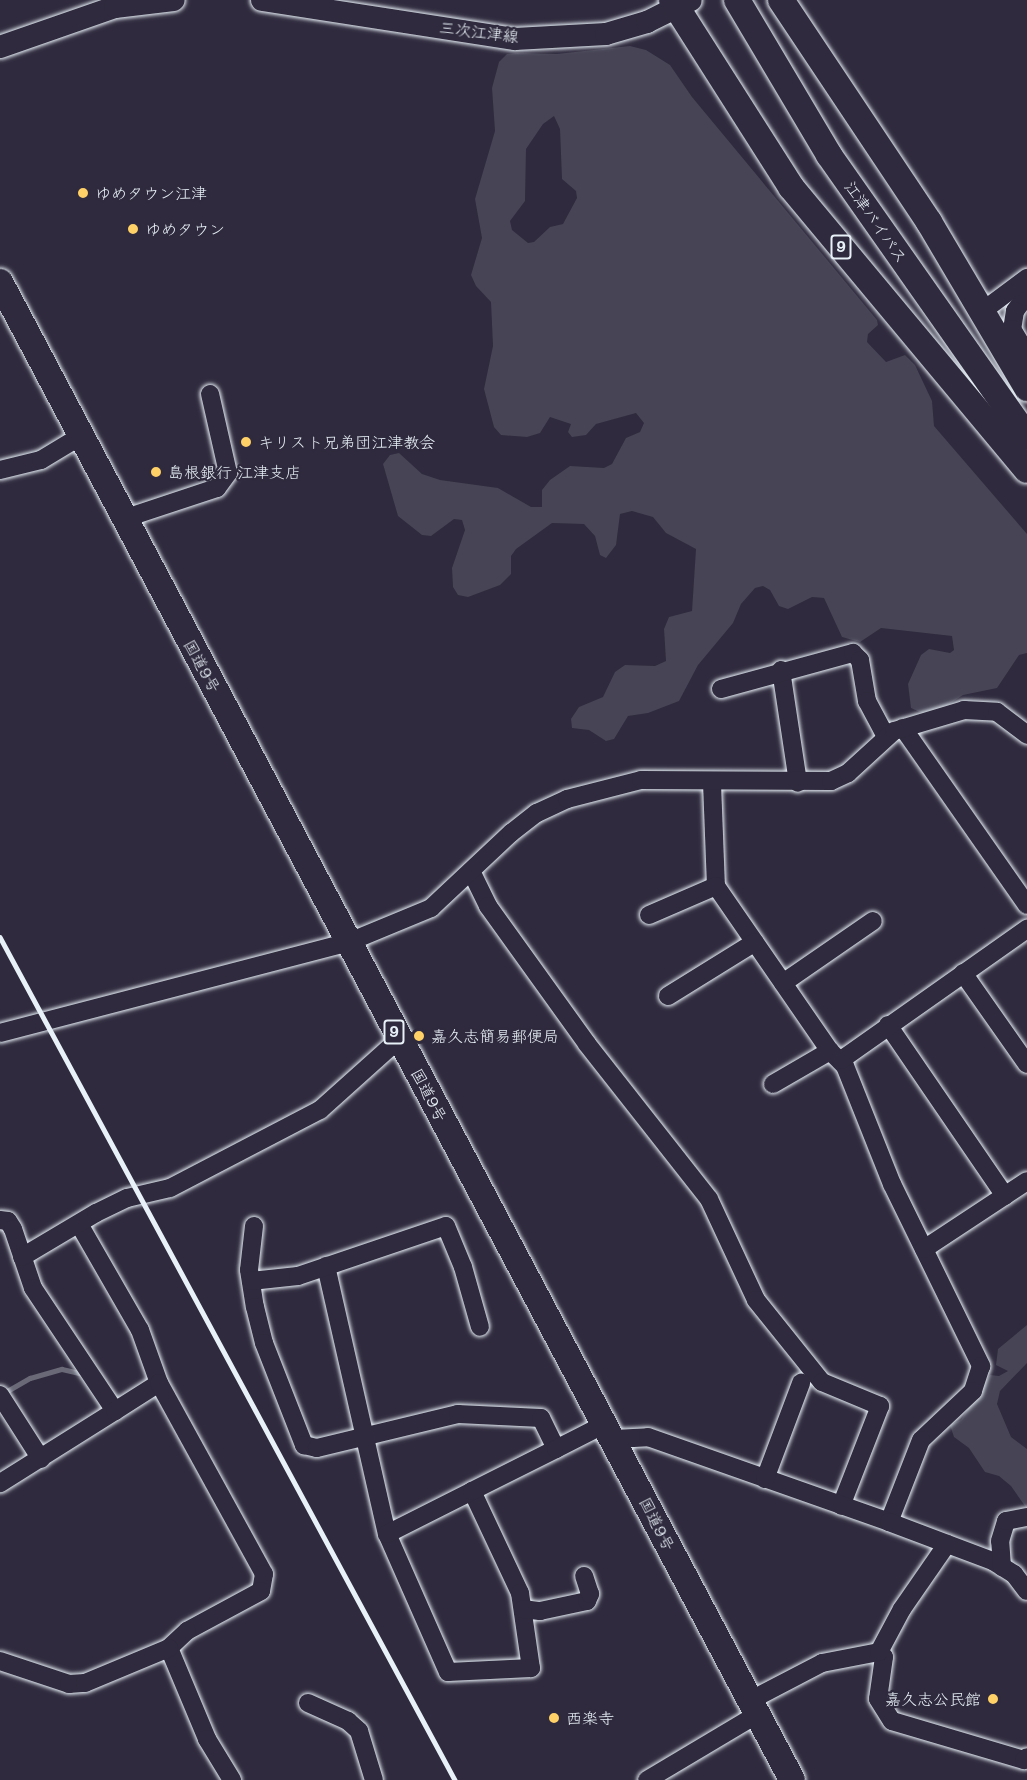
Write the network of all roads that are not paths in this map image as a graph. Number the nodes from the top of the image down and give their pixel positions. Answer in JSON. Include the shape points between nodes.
{"nodes":[{"id":1,"x":174,"y":0,"type":"edge"},
{"id":2,"x":262,"y":0,"type":"edge"},
{"id":3,"x":737,"y":0,"type":"edge"},
{"id":4,"x":781,"y":0,"type":"edge"},
{"id":5,"x":680,"y":3,"type":"edge"},
{"id":6,"x":113,"y":4,"type":"edge"},
{"id":7,"x":0,"y":47,"type":"edge"},
{"id":8,"x":1027,"y":278,"type":"edge"},
{"id":9,"x":0,"y":282,"type":"edge"},
{"id":10,"x":1027,"y":295,"type":"edge"},
{"id":11,"x":984,"y":310,"type":"junction"},
{"id":12,"x":1027,"y":354,"type":"edge"},
{"id":13,"x":1027,"y":388,"type":"edge"},
{"id":14,"x":210,"y":394,"type":"dead end"},
{"id":15,"x":79,"y":437,"type":"junction"},
{"id":16,"x":1027,"y":437,"type":"edge"},
{"id":17,"x":0,"y":470,"type":"edge"},
{"id":18,"x":1027,"y":470,"type":"edge"},
{"id":19,"x":123,"y":519,"type":"junction"},
{"id":20,"x":781,"y":670,"type":"junction"},
{"id":21,"x":722,"y":689,"type":"dead end"},
{"id":22,"x":903,"y":728,"type":"junction"},
{"id":23,"x":1027,"y":735,"type":"edge"},
{"id":24,"x":885,"y":736,"type":"junction"},
{"id":25,"x":712,"y":783,"type":"junction"},
{"id":26,"x":798,"y":783,"type":"junction"},
{"id":27,"x":471,"y":871,"type":"junction"},
{"id":28,"x":716,"y":886,"type":"junction"},
{"id":29,"x":1027,"y":905,"type":"edge"},
{"id":30,"x":649,"y":915,"type":"dead end"},
{"id":31,"x":873,"y":921,"type":"dead end"},
{"id":32,"x":1027,"y":929,"type":"edge"},
{"id":33,"x":349,"y":942,"type":"junction"},
{"id":34,"x":755,"y":942,"type":"junction"},
{"id":35,"x":963,"y":973,"type":"junction"},
{"id":36,"x":783,"y":983,"type":"junction"},
{"id":37,"x":668,"y":996,"type":"dead end"},
{"id":38,"x":888,"y":1025,"type":"junction"},
{"id":39,"x":0,"y":1033,"type":"edge"},
{"id":40,"x":398,"y":1040,"type":"junction"},
{"id":41,"x":835,"y":1055,"type":"junction"},
{"id":42,"x":1027,"y":1064,"type":"edge"},
{"id":43,"x":774,"y":1084,"type":"dead end"},
{"id":44,"x":1027,"y":1180,"type":"edge"},
{"id":45,"x":1005,"y":1196,"type":"junction"},
{"id":46,"x":0,"y":1220,"type":"edge"},
{"id":47,"x":79,"y":1224,"type":"junction"},
{"id":48,"x":254,"y":1226,"type":"dead end"},
{"id":49,"x":924,"y":1249,"type":"junction"},
{"id":50,"x":22,"y":1257,"type":"junction"},
{"id":51,"x":326,"y":1266,"type":"junction"},
{"id":52,"x":251,"y":1281,"type":"junction"},
{"id":53,"x":480,"y":1327,"type":"dead end"},
{"id":54,"x":159,"y":1383,"type":"junction"},
{"id":55,"x":801,"y":1383,"type":"dead end"},
{"id":56,"x":0,"y":1395,"type":"edge"},
{"id":57,"x":115,"y":1411,"type":"junction"},
{"id":58,"x":610,"y":1432,"type":"junction"},
{"id":59,"x":365,"y":1436,"type":"junction"},
{"id":60,"x":556,"y":1449,"type":"junction"},
{"id":61,"x":41,"y":1459,"type":"junction"},
{"id":62,"x":765,"y":1479,"type":"junction"},
{"id":63,"x":0,"y":1483,"type":"edge"},
{"id":64,"x":472,"y":1491,"type":"junction"},
{"id":65,"x":842,"y":1506,"type":"junction"},
{"id":66,"x":1027,"y":1517,"type":"edge"},
{"id":67,"x":889,"y":1522,"type":"junction"},
{"id":68,"x":387,"y":1534,"type":"junction"},
{"id":69,"x":947,"y":1544,"type":"junction"},
{"id":70,"x":1002,"y":1567,"type":"junction"},
{"id":71,"x":584,"y":1576,"type":"dead end"},
{"id":72,"x":1027,"y":1591,"type":"edge"},
{"id":73,"x":523,"y":1609,"type":"junction"},
{"id":74,"x":169,"y":1648,"type":"junction"},
{"id":75,"x":879,"y":1652,"type":"junction"},
{"id":76,"x":0,"y":1661,"type":"edge"},
{"id":77,"x":309,"y":1703,"type":"dead end"},
{"id":78,"x":753,"y":1708,"type":"junction"},
{"id":79,"x":1027,"y":1757,"type":"edge"},
{"id":80,"x":232,"y":1780,"type":"edge"},
{"id":81,"x":374,"y":1780,"type":"edge"},
{"id":82,"x":647,"y":1780,"type":"edge"},
{"id":83,"x":792,"y":1780,"type":"edge"}],
"edges":[{"from":1,"to":6,"type":"main road"},
{"from":2,"to":5,"type":"main road","name":"三次江津線","via":[[515,39],[606,34]]},
{"from":3,"to":16,"type":"highway","name":"江津バイパス","via":[[829,155]]},
{"from":4,"to":11,"type":"highway"},
{"from":5,"to":18,"type":"highway","number":"9","via":[[791,187]]},
{"from":6,"to":7,"type":"main road"},
{"from":8,"to":11,"type":"street"},
{"from":9,"to":15,"type":"highway","name":"国道9号","number":"9"},
{"from":10,"to":12,"type":"street","via":[[1015,311],[1012,329]]},
{"from":11,"to":13,"type":"highway"},
{"from":14,"to":19,"type":"street","via":[[228,473],[218,488]]},
{"from":15,"to":17,"type":"street","via":[[42,459]]},
{"from":15,"to":19,"type":"highway","name":"国道9号","number":"9"},
{"from":19,"to":33,"type":"highway","name":"国道9号","number":"9"},
{"from":20,"to":21,"type":"street"},
{"from":20,"to":24,"type":"street","via":[[843,654],[856,655],[867,701]]},
{"from":20,"to":26,"type":"street"},
{"from":22,"to":23,"type":"street","via":[[976,709],[1005,716]]},
{"from":22,"to":24,"type":"street"},
{"from":22,"to":29,"type":"street"},
{"from":24,"to":26,"type":"street","via":[[840,779]]},
{"from":25,"to":26,"type":"street"},
{"from":25,"to":27,"type":"street","via":[[641,780],[567,799],[537,813]]},
{"from":25,"to":28,"type":"street"},
{"from":27,"to":33,"type":"street","via":[[431,908]]},
{"from":27,"to":65,"type":"street","via":[[488,906],[587,1044],[709,1199],[756,1300],[822,1382],[880,1406]]},
{"from":28,"to":30,"type":"street"},
{"from":28,"to":34,"type":"street"},
{"from":31,"to":36,"type":"street"},
{"from":32,"to":35,"type":"street"},
{"from":33,"to":39,"type":"street"},
{"from":33,"to":40,"type":"highway","name":"国道9号","number":"9"},
{"from":34,"to":36,"type":"street"},
{"from":34,"to":37,"type":"street"},
{"from":35,"to":38,"type":"street"},
{"from":35,"to":42,"type":"street"},
{"from":36,"to":41,"type":"street"},
{"from":38,"to":41,"type":"street"},
{"from":38,"to":45,"type":"street"},
{"from":40,"to":47,"type":"street","via":[[320,1110],[170,1188],[127,1198]]},
{"from":40,"to":58,"type":"highway","name":"国道9号","number":"9"},
{"from":41,"to":43,"type":"street"},
{"from":41,"to":49,"type":"street"},
{"from":44,"to":45,"type":"street"},
{"from":45,"to":49,"type":"street"},
{"from":46,"to":50,"type":"street","via":[[8,1221],[13,1229]]},
{"from":47,"to":50,"type":"street"},
{"from":47,"to":54,"type":"street","via":[[140,1330]]},
{"from":48,"to":52,"type":"street"},
{"from":49,"to":67,"type":"street","via":[[982,1370],[972,1391],[921,1440]]},
{"from":50,"to":57,"type":"street","via":[[33,1288]]},
{"from":51,"to":52,"type":"street","via":[[298,1275]]},
{"from":51,"to":53,"type":"street","via":[[446,1226],[463,1267]]},
{"from":51,"to":59,"type":"street"},
{"from":52,"to":59,"type":"street","via":[[264,1343],[304,1445],[317,1448]]},
{"from":54,"to":57,"type":"street"},
{"from":54,"to":74,"type":"street","via":[[264,1574],[265,1583],[261,1591],[187,1631]]},
{"from":55,"to":62,"type":"street"},
{"from":56,"to":61,"type":"street"},
{"from":57,"to":61,"type":"street"},
{"from":58,"to":60,"type":"street"},
{"from":58,"to":62,"type":"street","via":[[648,1437]]},
{"from":58,"to":78,"type":"highway","name":"国道9号","number":"9"},
{"from":59,"to":60,"type":"street","via":[[458,1414],[541,1418]]},
{"from":59,"to":68,"type":"street"},
{"from":60,"to":64,"type":"street"},
{"from":61,"to":63,"type":"street"},
{"from":62,"to":65,"type":"street"},
{"from":64,"to":68,"type":"street"},
{"from":64,"to":73,"type":"street","via":[[520,1593]]},
{"from":65,"to":67,"type":"street"},
{"from":66,"to":70,"type":"street","via":[[1006,1521],[1000,1541]]},
{"from":67,"to":69,"type":"street"},
{"from":68,"to":73,"type":"street","via":[[448,1672],[531,1668]]},
{"from":69,"to":70,"type":"street"},
{"from":69,"to":75,"type":"street","via":[[902,1609]]},
{"from":70,"to":72,"type":"street"},
{"from":71,"to":73,"type":"street","via":[[590,1594],[587,1601],[540,1611]]},
{"from":74,"to":76,"type":"street","via":[[85,1683],[69,1684]]},
{"from":74,"to":80,"type":"street","via":[[207,1739]]},
{"from":75,"to":78,"type":"street","via":[[822,1663]]},
{"from":75,"to":79,"type":"street","via":[[884,1656],[878,1699],[892,1721],[1024,1760]]},
{"from":77,"to":81,"type":"street","via":[[348,1721],[359,1731]]},
{"from":78,"to":82,"type":"street"},
{"from":78,"to":83,"type":"highway","name":"国道9号","number":"9"}]}
